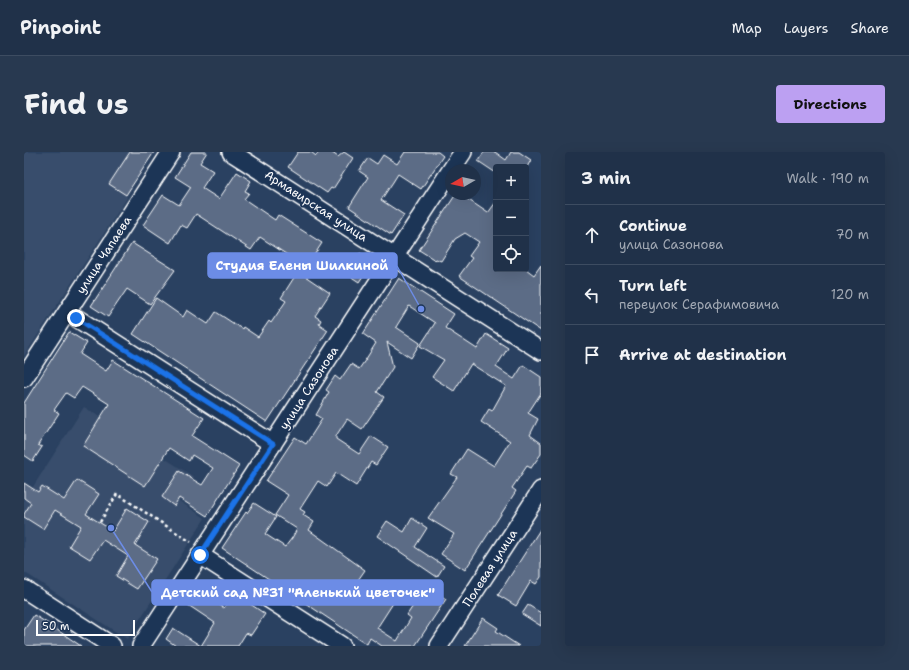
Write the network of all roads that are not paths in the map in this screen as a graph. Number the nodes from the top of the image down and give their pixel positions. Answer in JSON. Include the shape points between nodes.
{"nodes":[{"id":1,"x":171,"y":152,"type":"edge"},
{"id":2,"x":231,"y":152,"type":"edge"},
{"id":3,"x":463,"y":152,"type":"edge"},
{"id":4,"x":455,"y":164,"type":"edge"},
{"id":5,"x":445,"y":179,"type":"edge"},
{"id":6,"x":394,"y":257,"type":"junction"},
{"id":7,"x":67,"y":312,"type":"junction"},
{"id":8,"x":541,"y":351,"type":"edge"},
{"id":9,"x":25,"y":374,"type":"edge"},
{"id":10,"x":273,"y":444,"type":"junction"},
{"id":11,"x":541,"y":490,"type":"edge"},
{"id":12,"x":202,"y":553,"type":"junction"},
{"id":13,"x":24,"y":589,"type":"edge"},
{"id":14,"x":112,"y":646,"type":"edge"},
{"id":15,"x":141,"y":646,"type":"edge"},
{"id":16,"x":342,"y":646,"type":"edge"},
{"id":17,"x":439,"y":646,"type":"edge"}],
"edges":[{"from":1,"to":7,"type":"street","name":"улица Чапаева"},
{"from":2,"to":6,"type":"street","name":"Армавирская улица"},
{"from":3,"to":4,"type":"street","name":"улица Сазонова"},
{"from":5,"to":6,"type":"street","name":"улица Сазонова"},
{"from":6,"to":8,"type":"street","name":"Армавирская улица"},
{"from":6,"to":10,"type":"street","name":"улица Сазонова"},
{"from":7,"to":9,"type":"street","name":"улица Чапаева"},
{"from":7,"to":10,"type":"street"},
{"from":10,"to":12,"type":"street","name":"улица Сазонова"},
{"from":11,"to":17,"type":"street","name":"Полевая улица"},
{"from":12,"to":15,"type":"street","name":"улица Сазонова"},
{"from":12,"to":16,"type":"street"},
{"from":13,"to":14,"type":"street"}]}
